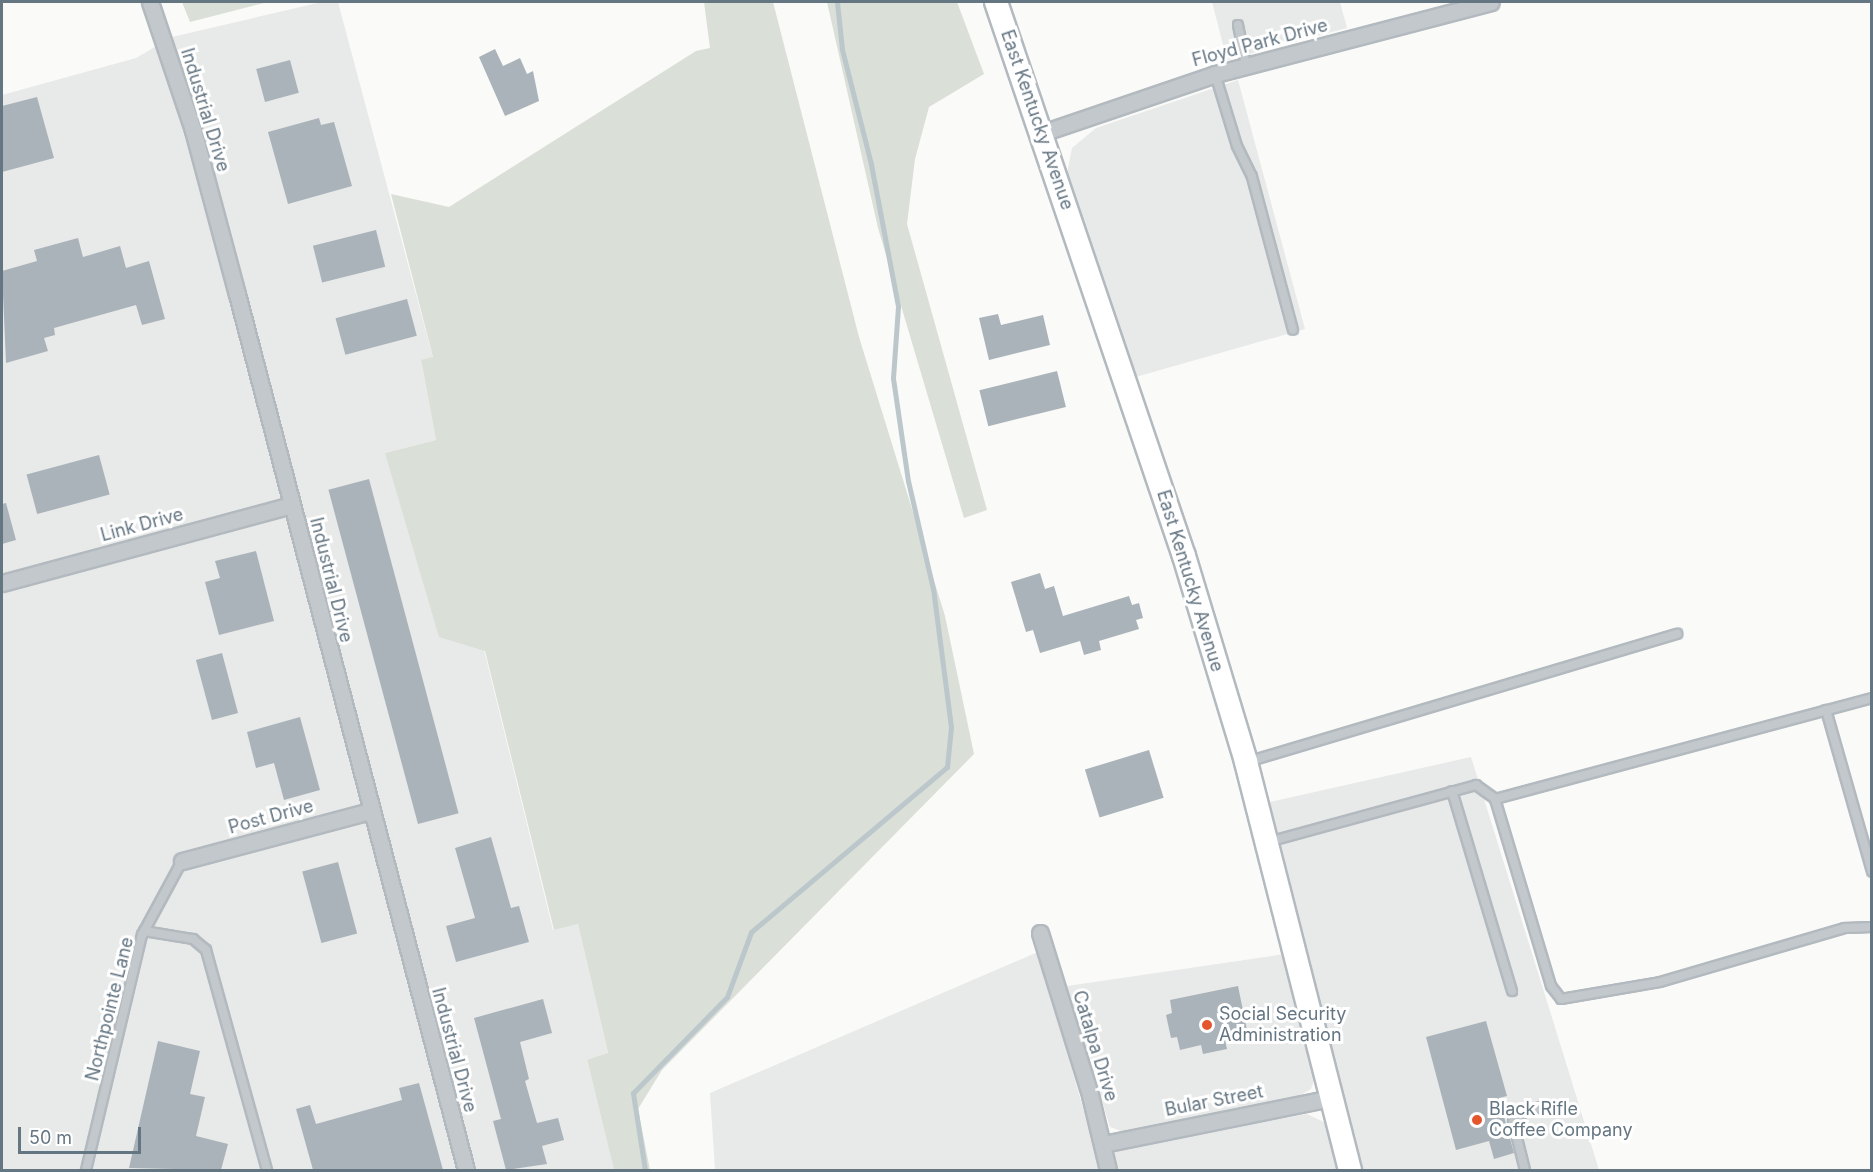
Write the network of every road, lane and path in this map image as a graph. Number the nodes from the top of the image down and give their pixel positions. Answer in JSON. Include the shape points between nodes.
{"nodes":[{"id":1,"x":150,"y":2,"type":"edge"},
{"id":2,"x":996,"y":2,"type":"edge"},
{"id":3,"x":1491,"y":2,"type":"edge"},
{"id":4,"x":1238,"y":25,"type":"dead end"},
{"id":5,"x":1246,"y":65,"type":"junction"},
{"id":6,"x":1215,"y":74,"type":"junction"},
{"id":7,"x":1042,"y":133,"type":"junction"},
{"id":8,"x":1293,"y":330,"type":"dead end"},
{"id":9,"x":292,"y":505,"type":"junction"},
{"id":10,"x":2,"y":583,"type":"edge"},
{"id":11,"x":1677,"y":634,"type":"dead end"},
{"id":12,"x":1872,"y":698,"type":"edge"},
{"id":13,"x":1826,"y":711,"type":"junction"},
{"id":14,"x":1246,"y":762,"type":"junction"},
{"id":15,"x":1452,"y":792,"type":"junction"},
{"id":16,"x":1495,"y":799,"type":"junction"},
{"id":17,"x":370,"y":811,"type":"junction"},
{"id":18,"x":1267,"y":843,"type":"junction"},
{"id":19,"x":182,"y":861,"type":"joint"},
{"id":20,"x":1872,"y":872,"type":"edge"},
{"id":21,"x":1872,"y":927,"type":"edge"},
{"id":22,"x":144,"y":931,"type":"junction"},
{"id":23,"x":1040,"y":933,"type":"dead end"},
{"id":24,"x":1512,"y":991,"type":"dead end"},
{"id":25,"x":1332,"y":1098,"type":"junction"},
{"id":26,"x":1548,"y":1105,"type":"dead end"},
{"id":27,"x":1103,"y":1144,"type":"junction"},
{"id":28,"x":86,"y":1170,"type":"edge"},
{"id":29,"x":267,"y":1170,"type":"edge"},
{"id":30,"x":466,"y":1170,"type":"edge"},
{"id":31,"x":1108,"y":1170,"type":"edge"},
{"id":32,"x":1350,"y":1170,"type":"edge"},
{"id":33,"x":1525,"y":1170,"type":"edge"}],
"edges":[{"from":1,"to":9,"type":"street","name":"Industrial Drive","via":[[193,130]]},
{"from":2,"to":7,"type":"street","name":"East Kentucky Avenue"},
{"from":3,"to":5,"type":"street","name":"Floyd Park Drive"},
{"from":4,"to":5,"type":"lane"},
{"from":5,"to":6,"type":"street","name":"Floyd Park Drive"},
{"from":6,"to":7,"type":"street","name":"Floyd Park Drive"},
{"from":6,"to":8,"type":"lane","via":[[1237,146],[1252,177]]},
{"from":7,"to":14,"type":"street","name":"East Kentucky Avenue","via":[[1184,556]]},
{"from":9,"to":10,"type":"street","name":"Link Drive"},
{"from":9,"to":17,"type":"street","name":"Industrial Drive"},
{"from":11,"to":14,"type":"lane"},
{"from":12,"to":13,"type":"lane"},
{"from":13,"to":16,"type":"lane"},
{"from":13,"to":20,"type":"lane"},
{"from":14,"to":18,"type":"street","name":"East Kentucky Avenue"},
{"from":15,"to":16,"type":"lane","via":[[1476,785]]},
{"from":15,"to":18,"type":"lane"},
{"from":15,"to":24,"type":"lane"},
{"from":16,"to":21,"type":"lane","via":[[1551,986],[1561,999],[1660,982],[1845,928]]},
{"from":17,"to":19,"type":"street","name":"Post Drive"},
{"from":17,"to":30,"type":"street","name":"Industrial Drive"},
{"from":18,"to":25,"type":"street","name":"East Kentucky Avenue"},
{"from":19,"to":22,"type":"lane","name":"Northpointe Lane"},
{"from":22,"to":28,"type":"lane","name":"Northpointe Lane"},
{"from":22,"to":29,"type":"lane","via":[[193,939],[206,950]]},
{"from":23,"to":27,"type":"street","name":"Catalpa Drive"},
{"from":25,"to":27,"type":"street","name":"Bular Street"},
{"from":25,"to":32,"type":"street","name":"East Kentucky Avenue"},
{"from":26,"to":33,"type":"lane","via":[[1522,1113],[1513,1122]]},
{"from":27,"to":31,"type":"street","name":"Catalpa Drive"}]}
